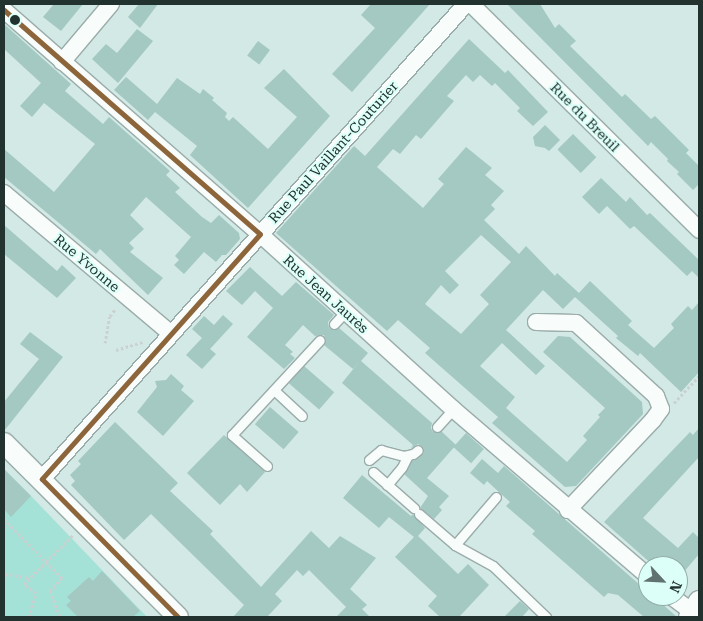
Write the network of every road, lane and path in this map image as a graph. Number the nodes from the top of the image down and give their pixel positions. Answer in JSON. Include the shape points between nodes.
{"nodes":[{"id":1,"x":111,"y":4,"type":"edge"},
{"id":2,"x":466,"y":4,"type":"edge"},
{"id":3,"x":471,"y":4,"type":"edge"},
{"id":4,"x":4,"y":10,"type":"edge"},
{"id":5,"x":62,"y":62,"type":"junction"},
{"id":6,"x":4,"y":193,"type":"edge"},
{"id":7,"x":699,"y":230,"type":"edge"},
{"id":8,"x":260,"y":234,"type":"junction"},
{"id":9,"x":126,"y":295,"type":"junction"},
{"id":10,"x":346,"y":312,"type":"junction"},
{"id":11,"x":536,"y":322,"type":"dead end"},
{"id":12,"x":334,"y":324,"type":"dead end"},
{"id":13,"x":166,"y":329,"type":"junction"},
{"id":14,"x":320,"y":340,"type":"dead end"},
{"id":15,"x":105,"y":343,"type":"dead end"},
{"id":16,"x":116,"y":350,"type":"dead end"},
{"id":17,"x":699,"y":376,"type":"edge"},
{"id":18,"x":274,"y":390,"type":"junction"},
{"id":19,"x":453,"y":409,"type":"junction"},
{"id":20,"x":661,"y":409,"type":"junction"},
{"id":21,"x":302,"y":416,"type":"dead end"},
{"id":22,"x":437,"y":427,"type":"dead end"},
{"id":23,"x":4,"y":443,"type":"edge"},
{"id":24,"x":418,"y":450,"type":"dead end"},
{"id":25,"x":408,"y":455,"type":"junction"},
{"id":26,"x":369,"y":460,"type":"dead end"},
{"id":27,"x":267,"y":466,"type":"dead end"},
{"id":28,"x":372,"y":472,"type":"dead end"},
{"id":29,"x":42,"y":479,"type":"junction"},
{"id":30,"x":387,"y":485,"type":"junction"},
{"id":31,"x":496,"y":497,"type":"dead end"},
{"id":32,"x":568,"y":510,"type":"junction"},
{"id":33,"x":4,"y":519,"type":"edge"},
{"id":34,"x":8,"y":523,"type":"junction"},
{"id":35,"x":85,"y":523,"type":"junction"},
{"id":36,"x":4,"y":528,"type":"edge"},
{"id":37,"x":454,"y":545,"type":"junction"},
{"id":38,"x":46,"y":562,"type":"junction"},
{"id":39,"x":638,"y":568,"type":"edge"},
{"id":40,"x":5,"y":574,"type":"edge"},
{"id":41,"x":30,"y":578,"type":"junction"},
{"id":42,"x":29,"y":617,"type":"edge"},
{"id":43,"x":60,"y":617,"type":"edge"},
{"id":44,"x":178,"y":617,"type":"edge"},
{"id":45,"x":546,"y":617,"type":"edge"}],
"edges":[{"from":1,"to":5,"type":"street"},
{"from":2,"to":8,"type":"street","name":"Rue Paul Vaillant-Couturier"},
{"from":3,"to":7,"type":"street","name":"Rue du Breuil"},
{"from":4,"to":5,"type":"street","name":"Rue Jean Jaurès"},
{"from":5,"to":8,"type":"street","name":"Rue Jean Jaurès"},
{"from":6,"to":9,"type":"street","name":"Rue Yvonne"},
{"from":8,"to":10,"type":"street","name":"Rue Jean Jaurès"},
{"from":8,"to":13,"type":"street","name":"Rue Paul Vaillant-Couturier"},
{"from":9,"to":13,"type":"street","name":"Rue Yvonne"},
{"from":9,"to":15,"type":"path","via":[[110,316]]},
{"from":10,"to":12,"type":"lane"},
{"from":10,"to":19,"type":"street","name":"Rue Jean Jaurès"},
{"from":11,"to":20,"type":"street","via":[[576,323],[656,396]]},
{"from":13,"to":16,"type":"path"},
{"from":13,"to":29,"type":"street","name":"Rue Paul Vaillant-Couturier"},
{"from":14,"to":18,"type":"lane"},
{"from":17,"to":20,"type":"path","via":[[672,406]]},
{"from":18,"to":21,"type":"lane"},
{"from":18,"to":27,"type":"lane","via":[[232,435]]},
{"from":19,"to":22,"type":"lane"},
{"from":19,"to":32,"type":"street","name":"Rue Jean Jaurès"},
{"from":20,"to":32,"type":"street"},
{"from":23,"to":29,"type":"street"},
{"from":24,"to":25,"type":"lane"},
{"from":25,"to":26,"type":"lane","via":[[381,450]]},
{"from":25,"to":30,"type":"lane"},
{"from":28,"to":30,"type":"lane"},
{"from":29,"to":35,"type":"street"},
{"from":30,"to":37,"type":"lane"},
{"from":31,"to":37,"type":"lane"},
{"from":32,"to":39,"type":"street","name":"Rue Jean Jaurès"},
{"from":33,"to":34,"type":"path"},
{"from":34,"to":36,"type":"path"},
{"from":34,"to":38,"type":"path"},
{"from":35,"to":38,"type":"path"},
{"from":35,"to":44,"type":"street"},
{"from":37,"to":45,"type":"lane","via":[[493,566]]},
{"from":38,"to":41,"type":"path"},
{"from":38,"to":43,"type":"path","via":[[62,578],[50,591]]},
{"from":40,"to":41,"type":"path"},
{"from":41,"to":42,"type":"path","via":[[24,584],[36,593]]}]}
